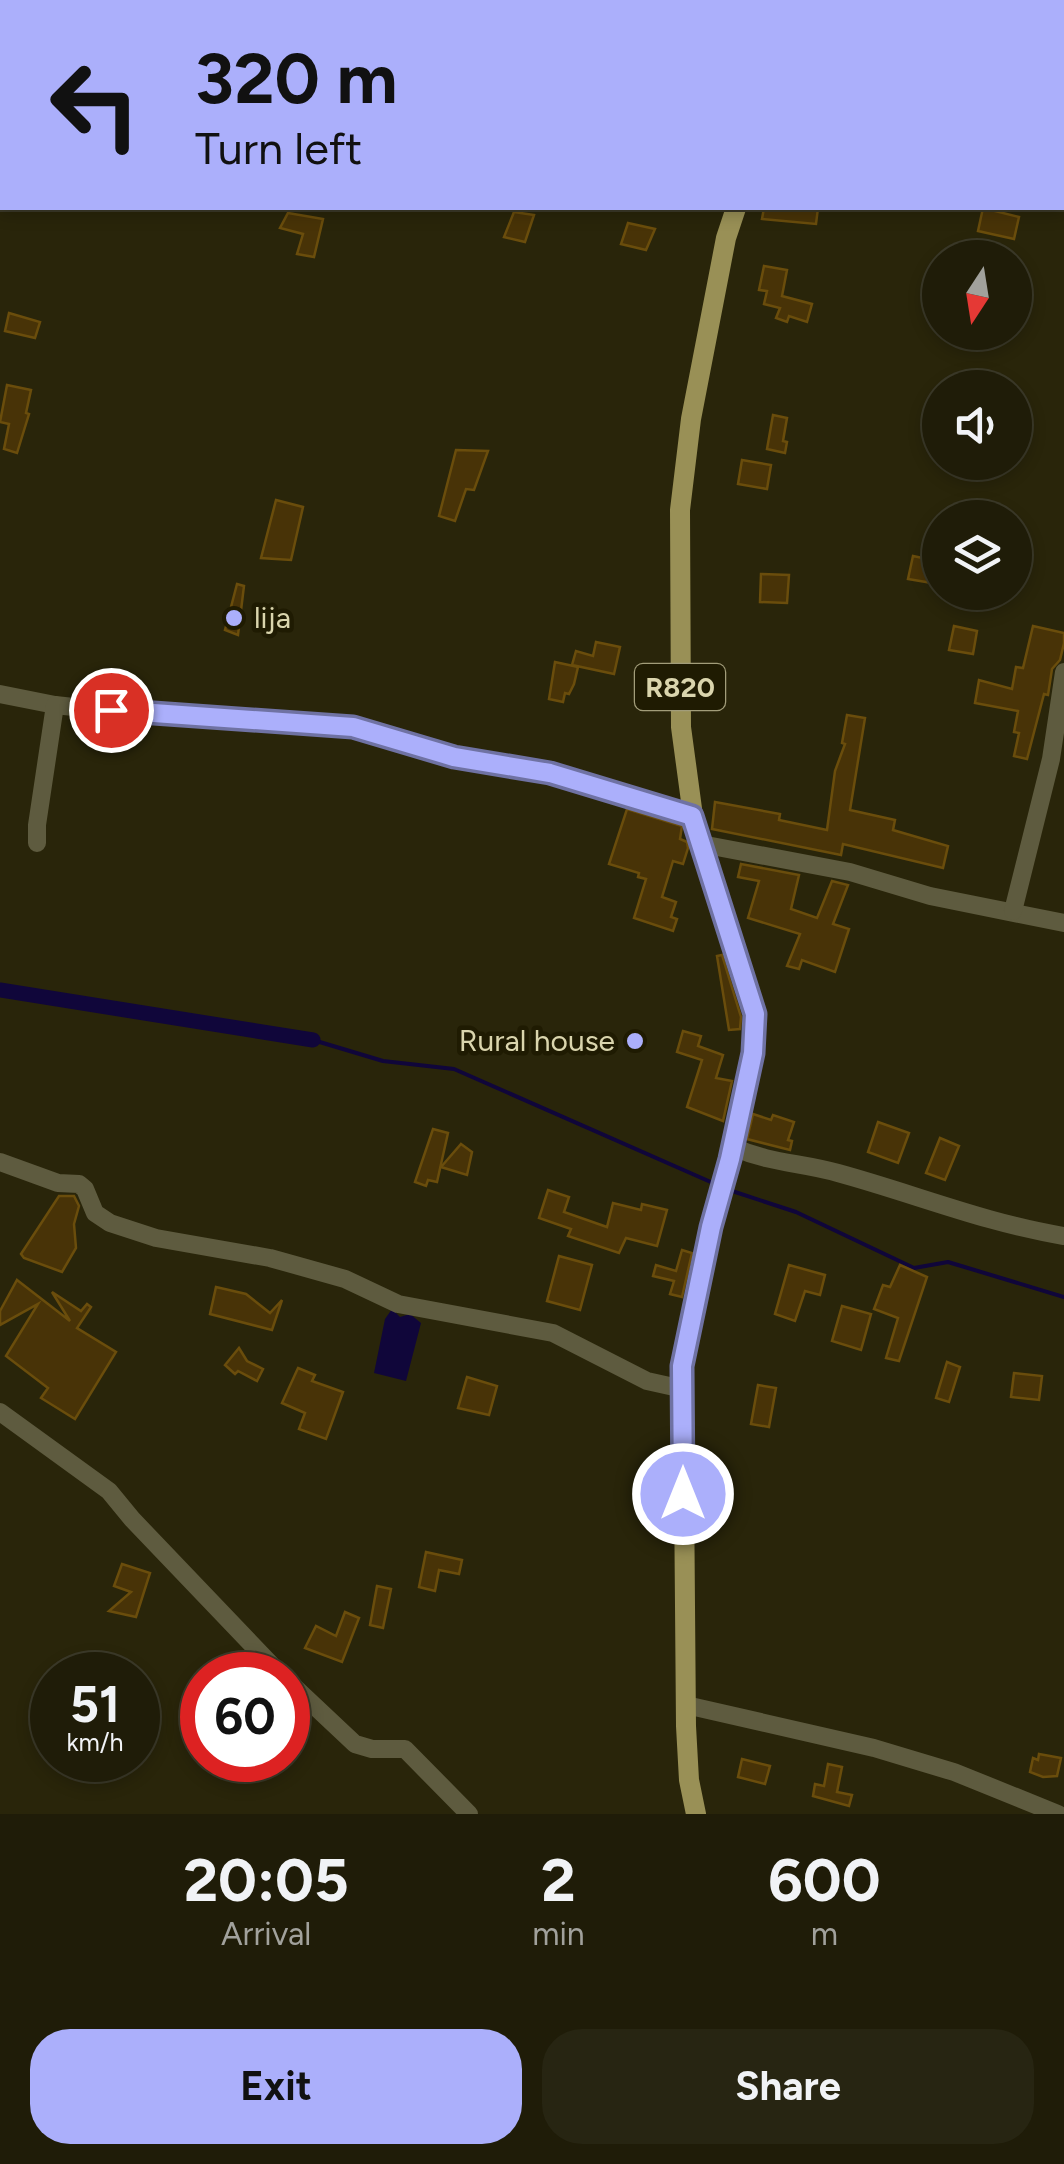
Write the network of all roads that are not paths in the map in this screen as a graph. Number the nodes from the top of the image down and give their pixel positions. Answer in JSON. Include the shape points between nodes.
{"nodes":[{"id":1,"x":735,"y":210,"type":"edge"},
{"id":2,"x":1064,"y":672,"type":"edge"},
{"id":3,"x":0,"y":694,"type":"edge"},
{"id":4,"x":55,"y":706,"type":"junction"},
{"id":5,"x":692,"y":816,"type":"junction"},
{"id":6,"x":38,"y":843,"type":"dead end"},
{"id":7,"x":701,"y":844,"type":"junction"},
{"id":8,"x":1012,"y":911,"type":"junction"},
{"id":9,"x":1064,"y":923,"type":"edge"},
{"id":10,"x":731,"y":1153,"type":"junction"},
{"id":11,"x":0,"y":1162,"type":"edge"},
{"id":12,"x":1064,"y":1236,"type":"edge"},
{"id":13,"x":683,"y":1389,"type":"junction"},
{"id":14,"x":0,"y":1412,"type":"edge"},
{"id":15,"x":259,"y":1652,"type":"edge"},
{"id":16,"x":310,"y":1702,"type":"edge"},
{"id":17,"x":686,"y":1704,"type":"junction"},
{"id":18,"x":469,"y":1814,"type":"edge"},
{"id":19,"x":696,"y":1814,"type":"edge"},
{"id":20,"x":1058,"y":1814,"type":"edge"}],
"edges":[{"from":1,"to":5,"type":"main road","number":"R820","via":[[691,419],[680,510],[681,727]]},
{"from":2,"to":8,"type":"street","via":[[1051,759]]},
{"from":3,"to":4,"type":"street"},
{"from":4,"to":5,"type":"street","via":[[353,727],[454,757],[550,773]]},
{"from":4,"to":6,"type":"street"},
{"from":5,"to":7,"type":"main road","number":"R820"},
{"from":7,"to":8,"type":"street"},
{"from":7,"to":10,"type":"main road","number":"R820","via":[[755,1014]]},
{"from":8,"to":9,"type":"street"},
{"from":10,"to":12,"type":"street","via":[[837,1172],[1009,1227]]},
{"from":10,"to":13,"type":"main road","number":"R820","via":[[682,1366]]},
{"from":11,"to":13,"type":"street","via":[[86,1188],[95,1212],[125,1228],[270,1258],[344,1279],[398,1304],[552,1334],[647,1380]]},
{"from":13,"to":17,"type":"main road","number":"R820"},
{"from":14,"to":15,"type":"street","via":[[109,1491]]},
{"from":16,"to":18,"type":"street","via":[[354,1744],[405,1749]]},
{"from":17,"to":19,"type":"main road","number":"R820"},
{"from":17,"to":20,"type":"street","via":[[874,1748]]}]}
